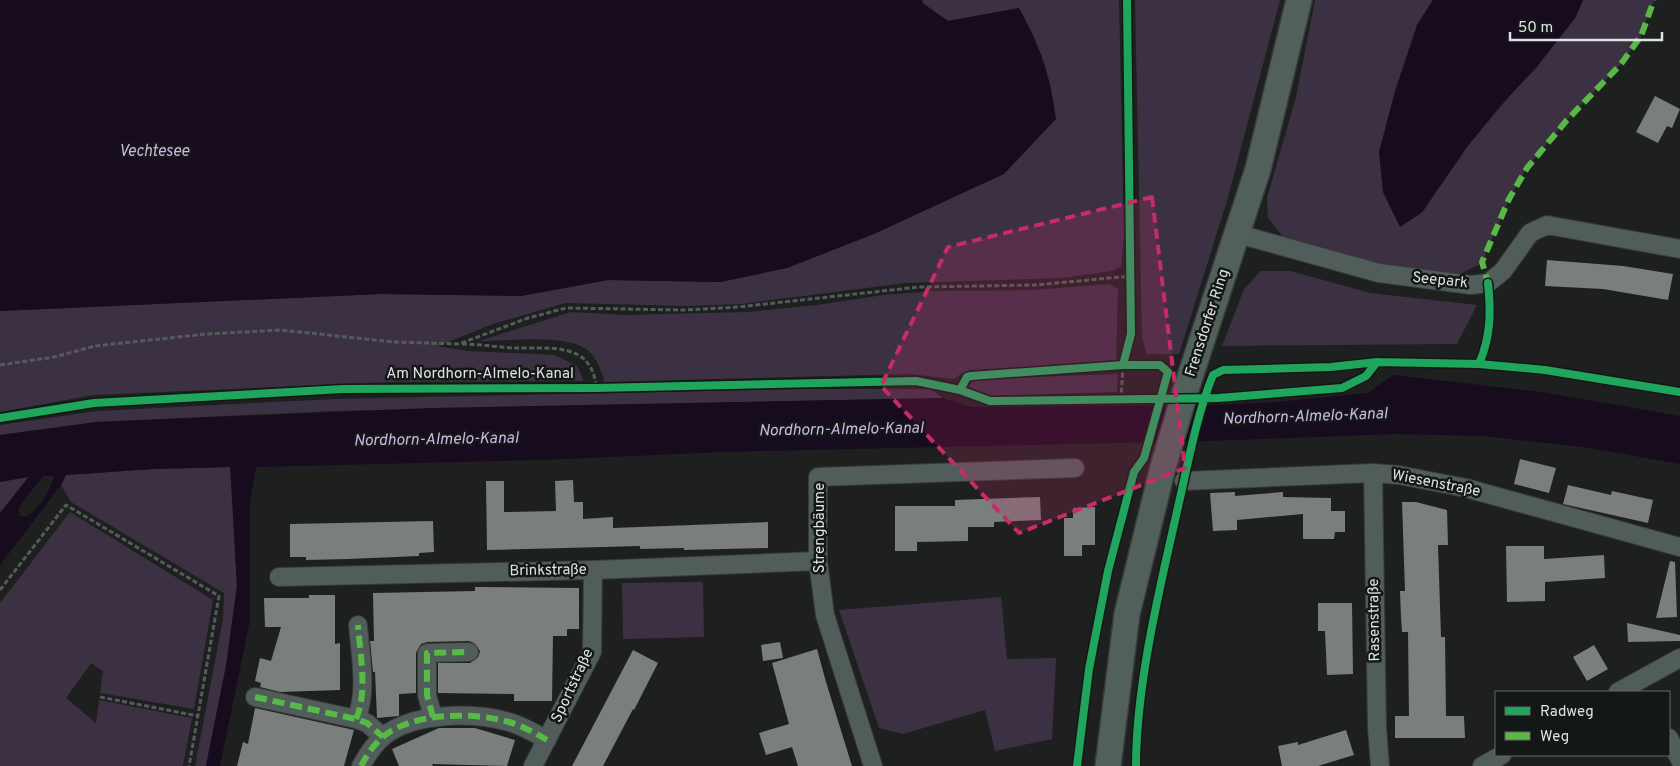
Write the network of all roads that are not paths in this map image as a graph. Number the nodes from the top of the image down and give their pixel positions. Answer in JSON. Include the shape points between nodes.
{"nodes":[{"id":1,"x":1299,"y":0,"type":"edge"},
{"id":2,"x":1238,"y":234,"type":"junction"},
{"id":3,"x":1680,"y":248,"type":"edge"},
{"id":4,"x":1075,"y":468,"type":"dead end"},
{"id":5,"x":1373,"y":473,"type":"junction"},
{"id":6,"x":1184,"y":481,"type":"dead end"},
{"id":7,"x":1680,"y":547,"type":"edge"},
{"id":8,"x":818,"y":561,"type":"junction"},
{"id":9,"x":593,"y":570,"type":"junction"},
{"id":10,"x":279,"y":577,"type":"dead end"},
{"id":11,"x":358,"y":625,"type":"dead end"},
{"id":12,"x":469,"y":652,"type":"dead end"},
{"id":13,"x":1680,"y":658,"type":"edge"},
{"id":14,"x":1641,"y":687,"type":"edge"},
{"id":15,"x":1623,"y":691,"type":"edge"},
{"id":16,"x":255,"y":697,"type":"dead end"},
{"id":17,"x":433,"y":718,"type":"junction"},
{"id":18,"x":356,"y":719,"type":"junction"},
{"id":19,"x":383,"y":737,"type":"junction"},
{"id":20,"x":547,"y":740,"type":"junction"},
{"id":21,"x":1670,"y":740,"type":"edge"},
{"id":22,"x":1500,"y":756,"type":"edge"},
{"id":23,"x":1680,"y":760,"type":"edge"},
{"id":24,"x":1376,"y":765,"type":"edge"},
{"id":25,"x":360,"y":766,"type":"edge"},
{"id":26,"x":533,"y":766,"type":"edge"},
{"id":27,"x":873,"y":766,"type":"edge"},
{"id":28,"x":1108,"y":766,"type":"edge"},
{"id":29,"x":1482,"y":766,"type":"edge"}],
"edges":[{"from":1,"to":2,"type":"street","name":"Frensdorfer Ring","via":[[1258,170]]},
{"from":2,"to":3,"type":"street","name":"Seepark","via":[[1378,273],[1471,285],[1488,283],[1503,271],[1530,233],[1547,225]]},
{"from":2,"to":28,"type":"street","name":"Frensdorfer Ring","via":[[1163,467],[1127,614]]},
{"from":4,"to":8,"type":"street","name":"Strengbäume","via":[[818,477]]},
{"from":5,"to":6,"type":"street","name":"Wiesenstraße"},
{"from":5,"to":7,"type":"street","name":"Wiesenstraße","via":[[1466,488]]},
{"from":5,"to":24,"type":"street","name":"Rasenstraße"},
{"from":8,"to":9,"type":"street","name":"Brinkstraße"},
{"from":8,"to":27,"type":"street","name":"Strengbäume","via":[[826,615]]},
{"from":9,"to":10,"type":"street","name":"Brinkstraße"},
{"from":9,"to":20,"type":"street","name":"Sportstraße","via":[[592,652]]},
{"from":11,"to":18,"type":"street","via":[[361,697]]},
{"from":12,"to":17,"type":"street","via":[[427,653],[427,695]]},
{"from":13,"to":14,"type":"street"},
{"from":14,"to":15,"type":"street"},
{"from":16,"to":18,"type":"street"},
{"from":17,"to":19,"type":"street","via":[[404,725]]},
{"from":17,"to":20,"type":"street","via":[[470,716],[507,722]]},
{"from":18,"to":19,"type":"street","via":[[367,723]]},
{"from":19,"to":25,"type":"street"},
{"from":20,"to":26,"type":"street","name":"Sportstraße"},
{"from":21,"to":23,"type":"street"},
{"from":22,"to":29,"type":"street"}]}
